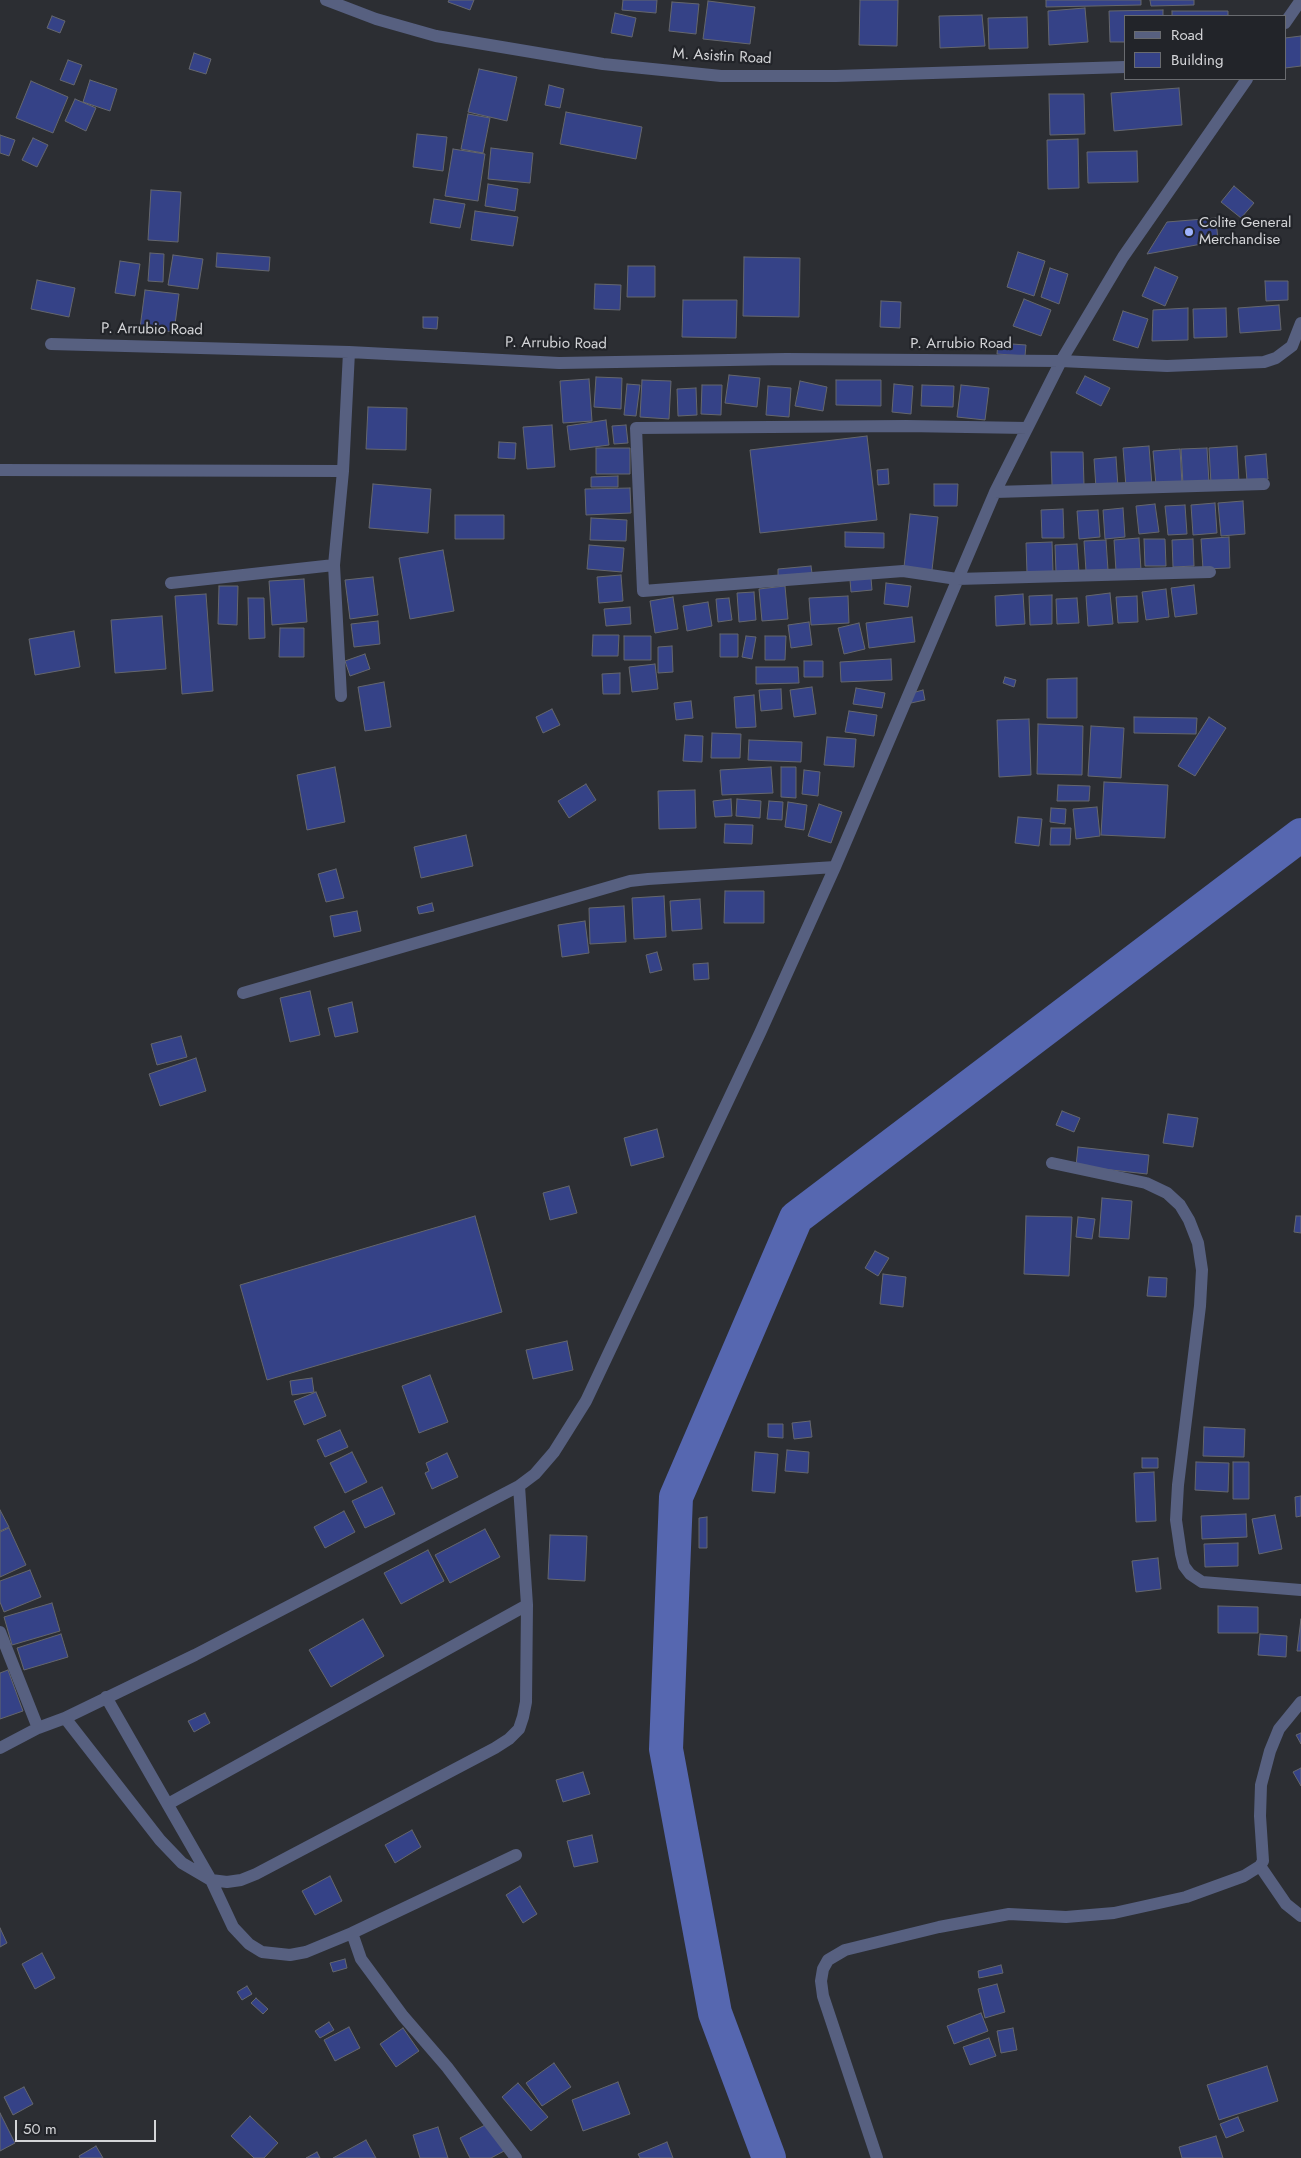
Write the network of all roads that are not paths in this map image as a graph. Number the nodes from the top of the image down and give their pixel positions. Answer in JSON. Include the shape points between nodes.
{"nodes":[{"id":1,"x":326,"y":0,"type":"edge"},
{"id":2,"x":1301,"y":0,"type":"edge"},
{"id":3,"x":1286,"y":22,"type":"edge"},
{"id":4,"x":1124,"y":67,"type":"edge"},
{"id":5,"x":1246,"y":80,"type":"edge"},
{"id":6,"x":1301,"y":323,"type":"edge"},
{"id":7,"x":51,"y":344,"type":"dead end"},
{"id":8,"x":350,"y":352,"type":"junction"},
{"id":9,"x":1061,"y":361,"type":"junction"},
{"id":10,"x":1027,"y":428,"type":"junction"},
{"id":11,"x":0,"y":470,"type":"edge"},
{"id":12,"x":343,"y":471,"type":"junction"},
{"id":13,"x":1264,"y":484,"type":"dead end"},
{"id":14,"x":995,"y":492,"type":"junction"},
{"id":15,"x":334,"y":564,"type":"junction"},
{"id":16,"x":1210,"y":572,"type":"dead end"},
{"id":17,"x":956,"y":579,"type":"junction"},
{"id":18,"x":171,"y":583,"type":"dead end"},
{"id":19,"x":341,"y":696,"type":"dead end"},
{"id":20,"x":835,"y":867,"type":"junction"},
{"id":21,"x":243,"y":993,"type":"dead end"},
{"id":22,"x":1052,"y":1163,"type":"dead end"},
{"id":23,"x":519,"y":1486,"type":"junction"},
{"id":24,"x":1301,"y":1590,"type":"edge"},
{"id":25,"x":527,"y":1605,"type":"junction"},
{"id":26,"x":0,"y":1632,"type":"edge"},
{"id":27,"x":106,"y":1697,"type":"junction"},
{"id":28,"x":1301,"y":1702,"type":"edge"},
{"id":29,"x":65,"y":1718,"type":"junction"},
{"id":30,"x":38,"y":1728,"type":"junction"},
{"id":31,"x":0,"y":1748,"type":"edge"},
{"id":32,"x":168,"y":1804,"type":"junction"},
{"id":33,"x":516,"y":1855,"type":"dead end"},
{"id":34,"x":1260,"y":1866,"type":"junction"},
{"id":35,"x":211,"y":1880,"type":"junction"},
{"id":36,"x":1301,"y":1916,"type":"edge"},
{"id":37,"x":352,"y":1933,"type":"junction"},
{"id":38,"x":516,"y":2158,"type":"edge"},
{"id":39,"x":877,"y":2158,"type":"edge"}],
"edges":[{"from":1,"to":4,"type":"street","name":"M. Asistin Road","via":[[376,19],[436,36],[603,64],[721,76]]},
{"from":2,"to":3,"type":"street"},
{"from":5,"to":9,"type":"street","via":[[1123,257]]},
{"from":6,"to":9,"type":"street","name":"P. Arrubio Road","via":[[1292,346],[1264,362],[1145,367]]},
{"from":7,"to":8,"type":"street","name":"P. Arrubio Road"},
{"from":8,"to":9,"type":"street","name":"P. Arrubio Road","via":[[559,363],[786,359]]},
{"from":8,"to":12,"type":"street"},
{"from":9,"to":10,"type":"street"},
{"from":10,"to":14,"type":"street"},
{"from":10,"to":17,"type":"street","via":[[636,428],[643,591],[882,572],[917,572]]},
{"from":11,"to":12,"type":"street"},
{"from":12,"to":15,"type":"street"},
{"from":13,"to":14,"type":"street"},
{"from":14,"to":17,"type":"street"},
{"from":15,"to":18,"type":"street"},
{"from":15,"to":19,"type":"street"},
{"from":16,"to":17,"type":"street"},
{"from":17,"to":20,"type":"street"},
{"from":20,"to":21,"type":"street","via":[[648,878]]},
{"from":20,"to":23,"type":"street","via":[[586,1401],[554,1452],[535,1474]]},
{"from":22,"to":24,"type":"street","via":[[1146,1183],[1167,1193],[1190,1220],[1202,1270],[1178,1485],[1177,1537],[1183,1560],[1190,1574],[1202,1582]]},
{"from":23,"to":25,"type":"street"},
{"from":23,"to":27,"type":"street","via":[[203,1651]]},
{"from":25,"to":32,"type":"street"},
{"from":25,"to":35,"type":"street","via":[[524,1717],[509,1739],[256,1874],[227,1882]]},
{"from":26,"to":30,"type":"street"},
{"from":27,"to":29,"type":"street"},
{"from":27,"to":32,"type":"street"},
{"from":28,"to":34,"type":"street","via":[[1279,1729],[1261,1785],[1264,1856]]},
{"from":29,"to":30,"type":"street"},
{"from":29,"to":35,"type":"street","via":[[165,1846],[182,1863]]},
{"from":30,"to":31,"type":"street"},
{"from":32,"to":35,"type":"street"},
{"from":33,"to":37,"type":"street"},
{"from":34,"to":36,"type":"street","via":[[1282,1899]]},
{"from":34,"to":39,"type":"street","via":[[1225,1884],[1186,1897],[1114,1913],[1066,1917],[1009,1914],[856,1947],[828,1960],[821,1981],[823,1996]]},
{"from":35,"to":37,"type":"street","via":[[233,1927],[262,1952],[290,1955],[306,1952]]},
{"from":37,"to":38,"type":"street","via":[[361,1959]]}]}
